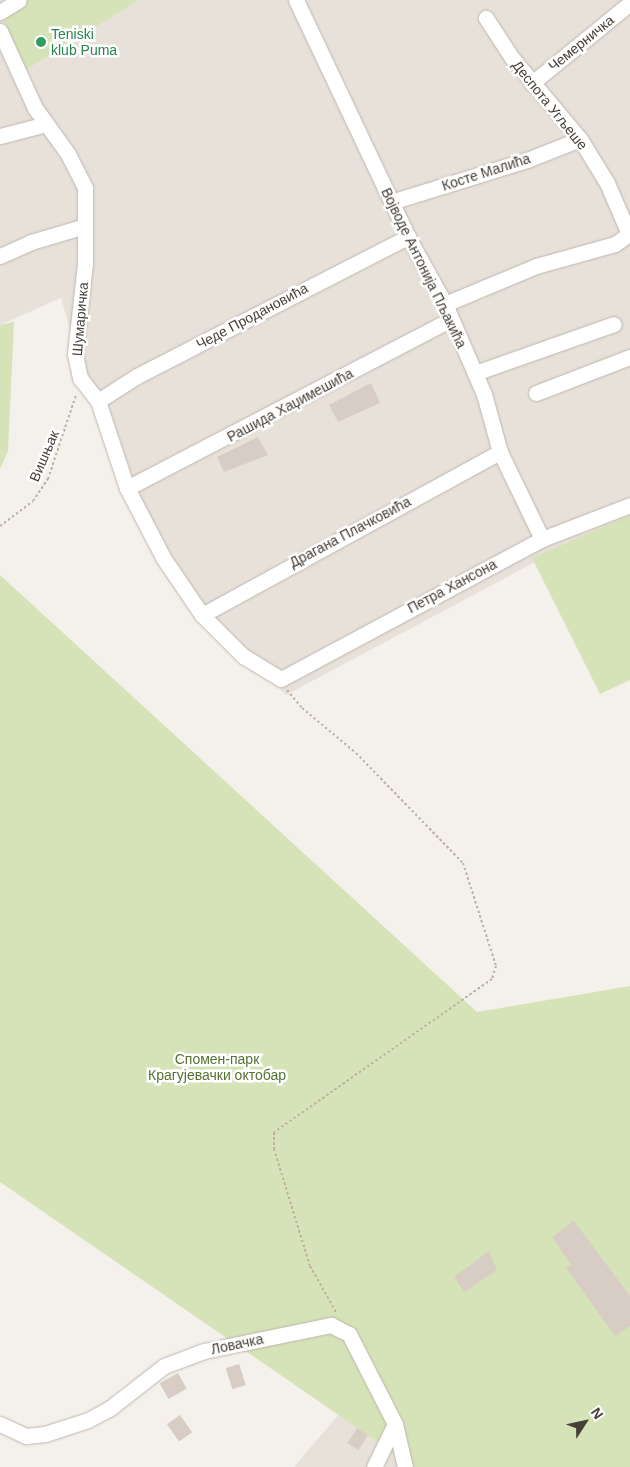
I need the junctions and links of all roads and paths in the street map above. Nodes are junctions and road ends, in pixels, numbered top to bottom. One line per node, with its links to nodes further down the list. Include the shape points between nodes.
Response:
1 (19, 0): 4 (street)
2 (296, 0): 11 (street, Војводе Антонија Пљакића)
3 (630, 3): 7 (street, Чемерничка)
4 (0, 12)
5 (486, 18): 7 (street, Деспота Угљеше)
6 (0, 31): 8 (street, Шумаричка)
7 (532, 83): 10 (street, Деспота Угљеше)
8 (46, 124): 9 (street); 12 (street, Шумаричка, via 85,188)
9 (0, 136)
10 (580, 139): 11 (street, Косте Малића, via 527,160); 15 (street, Деспота Угљеше, via 608,183 629,234 615,244 536,266)
11 (391, 202): 13 (street, Војводе Антонија Пљакића)
12 (85, 226): 14 (street, via 30,242); 20 (street, Шумаричка, via 75,354)
13 (408, 237): 15 (street, Војводе Антонија Пљакића); 22 (street, Чеде Продановића, via 146,372)
14 (0, 256)
15 (444, 304): 16 (street, Војводе Антонија Пљакића)
16 (451, 319): 19 (street, Војводе Антонија Пљакића); 24 (street, Рашида Хаџимешића)
17 (614, 324): 19 (street)
18 (630, 357): 21 (street)
19 (475, 373): 23 (street, Војводе Антонија Пљакића)
20 (80, 378): 22 (street, Шумаричка); 26 (path, Вишњак, via 48,479 33,501)
21 (536, 393)
22 (98, 401): 24 (street, Шумаричка)
23 (500, 452): 27 (street, Војводе Антонија Пљакића); 28 (street, Драгана Плачковића)
24 (127, 488): 28 (street, Шумаричка, via 164,559)
25 (630, 504): 27 (street, Петра Хансона)
26 (0, 526)
27 (542, 539): 29 (street, Петра Хансона)
28 (202, 615): 29 (street, Шумаричка, via 243,656)
29 (280, 679): 30 (path, via 302,708 356,753 463,863 496,966 492,979 274,1132 274,1149 310,1266 340,1318)
30 (341, 1328): 31 (street, Ловачка, via 331,1325 204,1350 164,1366 88,1420 45,1434 26,1436); 32 (street, via 349,1334)
31 (0, 1424)
32 (395, 1424): 33 (street); 34 (street)
33 (374, 1467)
34 (405, 1467)

